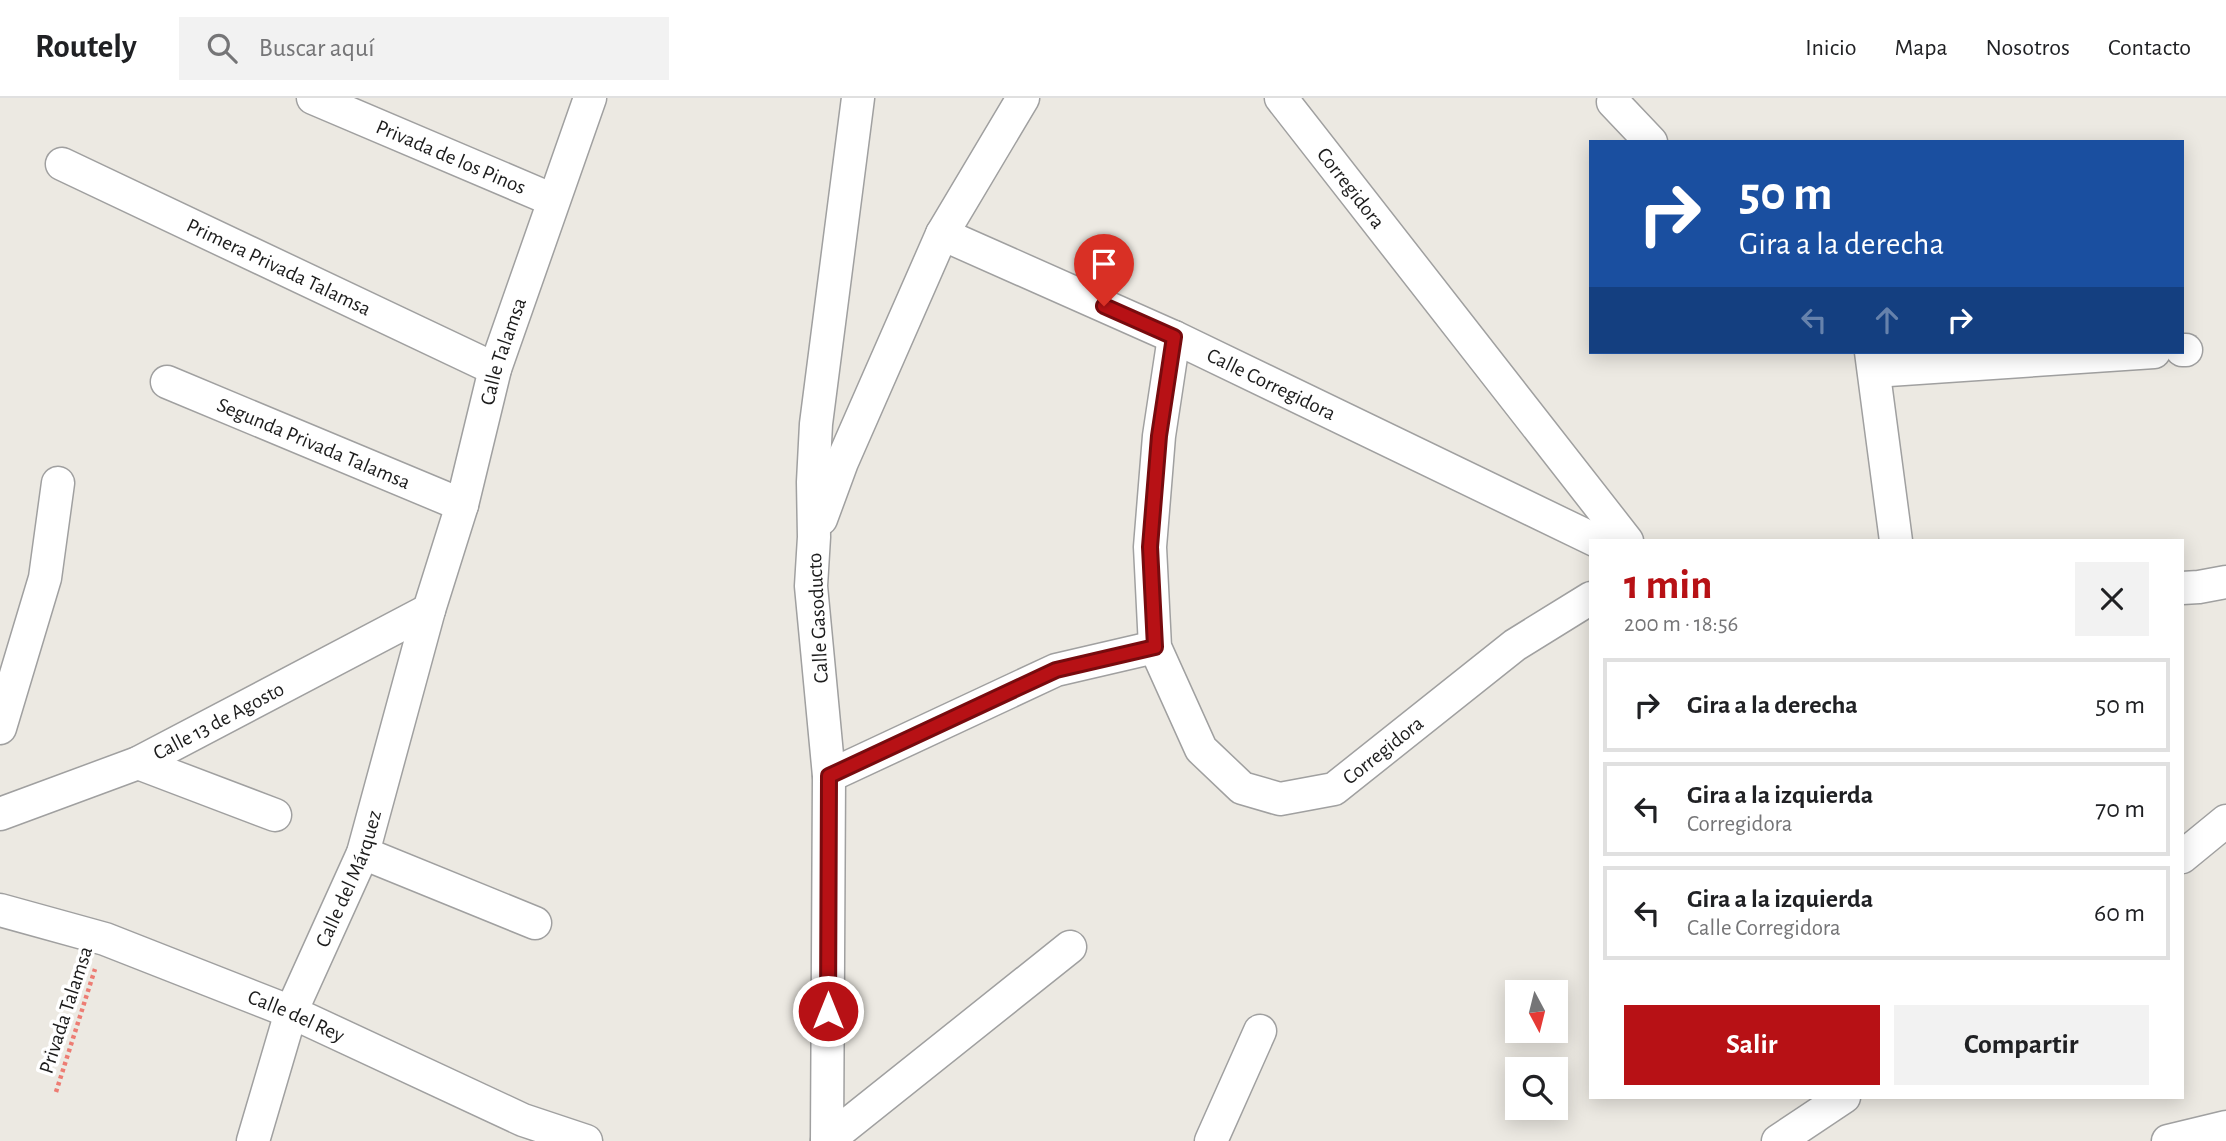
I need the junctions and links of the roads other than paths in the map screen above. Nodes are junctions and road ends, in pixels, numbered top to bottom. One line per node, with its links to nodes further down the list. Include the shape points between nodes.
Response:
1 (313, 98): 9 (street, Privada de los Pinos)
2 (590, 98): 9 (street, Calle Talamsa)
3 (858, 98): 18 (street, Calle Gasoducto, via 816,424)
4 (1023, 98): 10 (street)
5 (1281, 98): 20 (street, Corregidora)
6 (1613, 102): 7 (street)
7 (1649, 140)
8 (62, 164): 14 (street, Primera Privada Talamsa)
9 (553, 200): 14 (street, Calle Talamsa)
10 (942, 234): 11 (street, Calle Corregidora); 18 (street)
11 (1174, 337): 19 (street, Calle Corregidora); 26 (street, Corregidora, via 1159,436 1150,547)
12 (2091, 354): 13 (street)
13 (1872, 361): 21 (street)
14 (495, 369): 17 (street, Calle Talamsa)
15 (167, 382): 17 (street, Segunda Privada Talamsa)
16 (58, 483): 27 (street, via 46,578)
17 (462, 505): 25 (street, Calle Talamsa)
18 (814, 537): 29 (street, Calle Gasoducto, via 811,586)
19 (1593, 539)
20 (1626, 539)
21 (1896, 539)
22 (2226, 582): 23 (street)
23 (2184, 588)
24 (1589, 599): 26 (street, Corregidora, via 1515,645 1334,789 1279,799 1242,788 1201,749)
25 (429, 610): 28 (street, Calle 13 de Agosto); 33 (street, Calle del Márquez)
26 (1155, 647): 29 (street, via 1056,670)
27 (0, 728)
28 (138, 763): 30 (street, Calle 13 de Agosto); 31 (street)
29 (829, 776): 44 (street, Calle Gasoducto)
30 (0, 814)
31 (275, 815)
32 (2226, 821): 34 (street)
33 (363, 853): 36 (street); 38 (street, Calle del Márquez)
34 (2184, 855)
35 (2, 919): 38 (street, Calle del Rey, via 105,939)
36 (535, 923)
37 (1070, 947): 44 (street)
38 (291, 1013): 42 (street, Calle del Márquez); 43 (street, Calle del Rey, via 523,1120)
39 (1259, 1031): 45 (street)
40 (1841, 1099): 46 (street)
41 (2226, 1127): 47 (street)
42 (253, 1141)
43 (586, 1141)
44 (827, 1141)
45 (1211, 1141)
46 (1779, 1141)
47 (2168, 1141)

